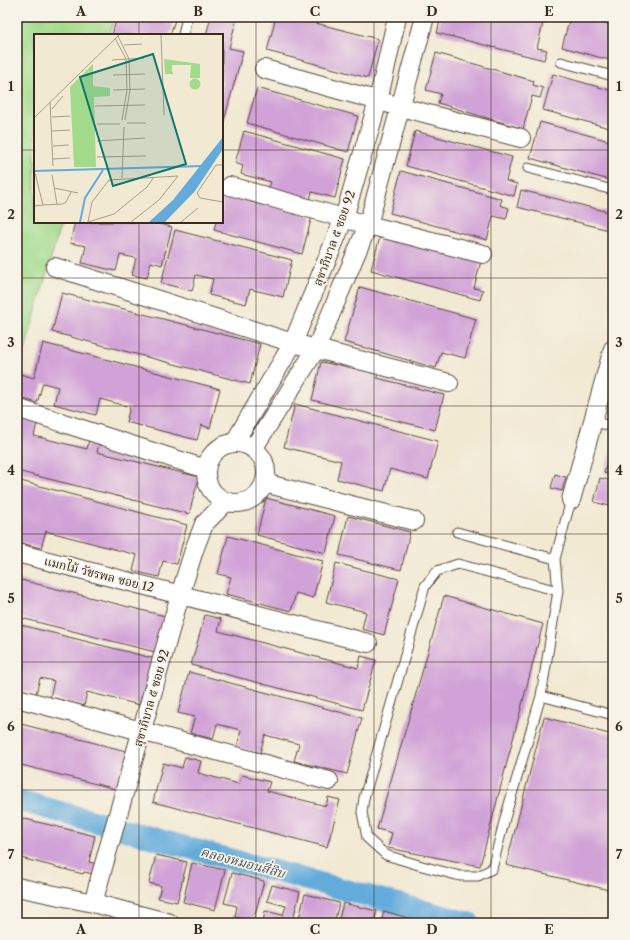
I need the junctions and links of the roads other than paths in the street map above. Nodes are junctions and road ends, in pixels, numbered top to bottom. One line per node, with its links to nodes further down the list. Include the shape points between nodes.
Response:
1 (188, 17): 4 (lane)
2 (397, 17): 8 (street, สุขาภิบาล ๕ ซอย 92)
3 (425, 17): 9 (street)
4 (182, 34)
5 (561, 62): 7 (lane)
6 (264, 69): 8 (street)
7 (613, 76)
8 (378, 101): 9 (street); 14 (street, สุขาภิบาล ๕ ซอย 92)
9 (401, 107): 10 (street); 15 (street)
10 (521, 138)
11 (528, 168): 13 (lane)
12 (230, 186): 14 (street)
13 (613, 190)
14 (344, 218): 15 (street); 18 (street, สุขาภิบาล ๕ ซอย 92)
15 (368, 225): 16 (street); 19 (street)
16 (483, 254)
17 (55, 267): 18 (street)
18 (293, 343): 19 (street); 25 (street, สุขาภิบาล ๕ ซอย 92)
19 (316, 349): 21 (street); 26 (street)
20 (613, 349): 23 (street)
21 (449, 383)
22 (23, 410): 27 (street)
23 (593, 422): 24 (lane); 29 (street)
24 (613, 427)
25 (234, 443): 26 (street, via 244,444); 27 (street, via 220,447 211,456)
26 (253, 449): 28 (street, via 262,458 266,470)
27 (206, 469): 30 (street, via 207,482 214,494)
28 (264, 483): 30 (street, via 258,493 249,500); 31 (street)
29 (570, 500): 34 (lane)
30 (226, 502): 36 (street, สุขาภิบาล ๕ ซอย 92, via 204,524)
31 (414, 521)
32 (457, 532): 34 (lane)
33 (17, 553): 36 (street, แมกไม้ วัชรพล ซอย 12)
34 (555, 559): 35 (lane)
35 (558, 591): 38 (lane); 38 (lane, via 458,564 436,571 425,586 364,798 362,812 367,838 386,855 460,876 478,876 492,869)
36 (180, 595): 37 (street, แมกไม้ วัชรพล ซอย 12); 41 (street, สุขาภิบาล ๕ ซอย 92)
37 (368, 643)
38 (541, 696): 40 (lane)
39 (17, 698): 41 (street)
40 (613, 715)
41 (142, 732): 42 (street); 44 (street, สุขาภิบาล ๕ ซอย 92)
42 (329, 781)
43 (17, 888): 44 (street)
44 (93, 903): 45 (street)
45 (170, 923)

